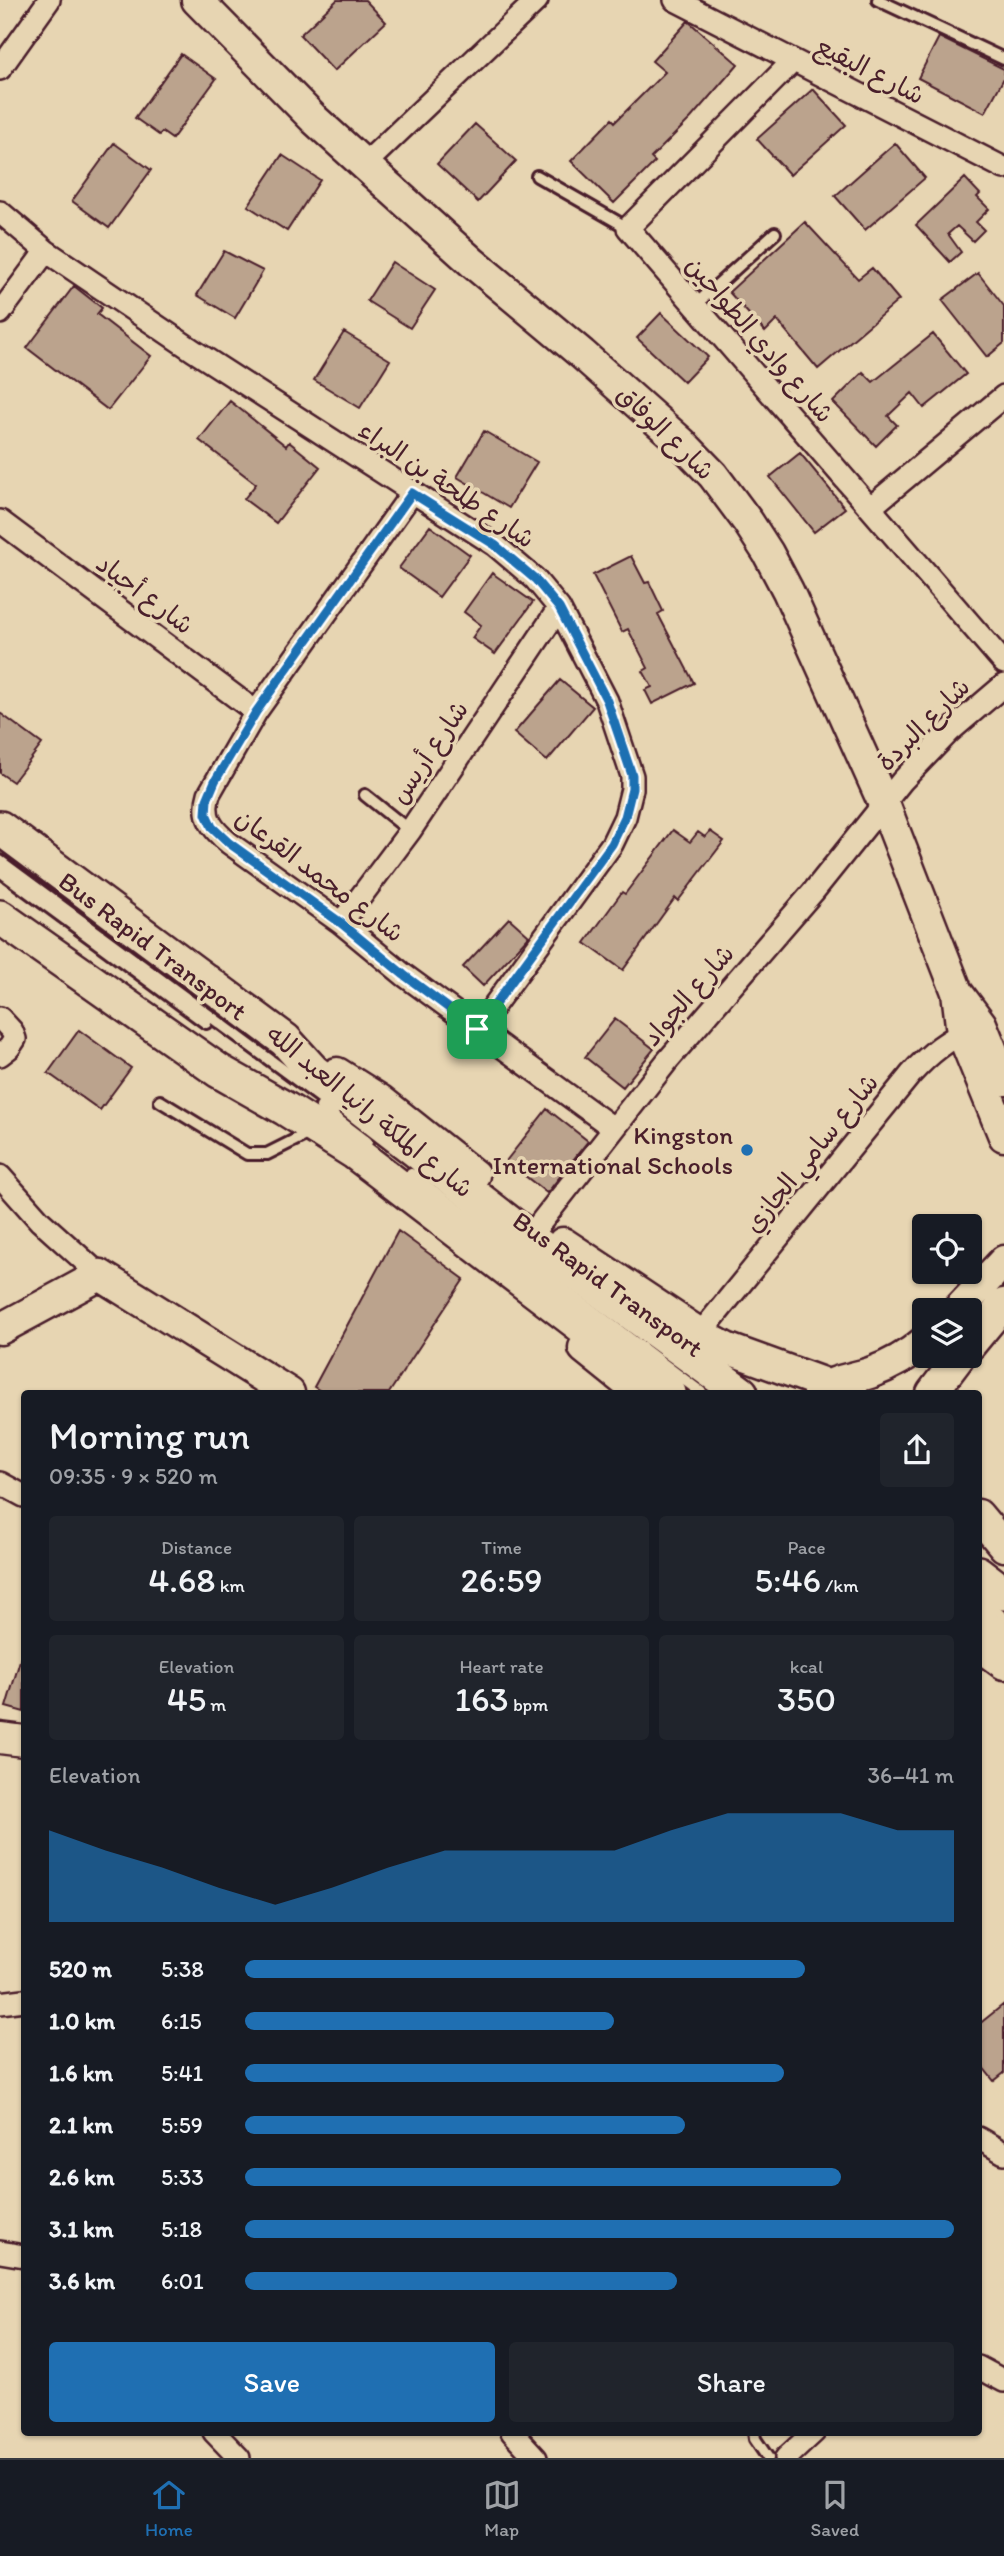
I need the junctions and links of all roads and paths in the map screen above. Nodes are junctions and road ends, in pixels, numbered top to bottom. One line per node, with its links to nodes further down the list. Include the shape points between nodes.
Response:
1 (49, 0): 8 (street)
2 (197, 0): 9 (street, شارع الوفاق)
3 (537, 0): 9 (street)
4 (675, 0): 7 (street, شارع البقيع)
5 (878, 0): 6 (lane)
6 (1004, 59)
7 (792, 62): 10 (street, شارع البقيع); 13 (street)
8 (0, 69)
9 (365, 164): 27 (street, شارع الوفاق, via 713,475 768,553)
10 (1004, 168)
11 (537, 176): 13 (lane)
12 (0, 212): 15 (street, شارع طلحة بن البراء)
13 (628, 228): 16 (street, شارع وادي الطواحين)
14 (775, 233): 16 (lane)
15 (46, 251): 17 (street); 19 (street, شارع طلحة بن البراء)
16 (694, 306): 20 (street, شارع وادي الطواحين)
17 (0, 313)
18 (1004, 396): 20 (street)
19 (412, 493): 22 (street, شارع طلحة بن البراء, via 495,545 535,579); 25 (street, شارع محمد القرعان)
20 (871, 507): 23 (street, شارع وادي الطواحين)
21 (0, 521): 25 (street, شارع أجياد)
22 (559, 608): 29 (street, شارع أريس); 36 (street, شارع طلحة بن البراء, via 607,701 629,759 632,789 612,844)
23 (1004, 663)
24 (1004, 685): 27 (street, شارع البردة, via 933,747)
25 (256, 712): 33 (street, شارع محمد القرعان, via 209,793 208,821 229,843)
26 (365, 795): 29 (lane)
27 (884, 804): 35 (street, شارع الوفاق); 42 (street, شارع الجواد)
28 (0, 828): 37 (main road, شارع الملكة رانيا العبد الله)
29 (410, 831): 33 (street, شارع أريس)
30 (0, 861): 31 (lane, Bus Rapid Transport, via 382,1148)
31 (0, 871)
32 (0, 917): 39 (main road, شارع الملكة رانيا العبد الله)
33 (341, 923): 36 (street, شارع محمد القرعان)
34 (0, 1018): 38 (street, via 15,1039)
35 (972, 1028): 40 (street, شارع الوفاق); 44 (street, شارع الوفاق); 53 (street, شارع سامي الجازي, via 929,1054 912,1073)
36 (477, 1029): 42 (street, شارع محمد القرعان)
37 (285, 1040): 46 (street, via 380,1100); 63 (main road, شارع الملكة رانيا العبد الله, via 313,1070 533,1241)
38 (0, 1055)
39 (219, 1071): 43 (street); 60 (main road, شارع الملكة رانيا العبد الله, via 354,1152)
40 (1004, 1080)
41 (160, 1101): 43 (lane, via 247,1154 267,1154)
42 (613, 1128): 46 (street, شارع الجواد)
43 (305, 1135): 59 (street, via 484,1267)
44 (1004, 1136)
45 (0, 1176): 48 (street, via 40,1221)
46 (538, 1226): 53 (street)
47 (1004, 1261): 49 (street)
48 (100, 1275): 51 (street); 58 (street)
49 (969, 1298)
50 (1004, 1304): 52 (street)
51 (0, 1329)
52 (982, 1333)
53 (700, 1334): 57 (street)
54 (912, 1350): 57 (street, via 872,1372)
55 (953, 1368): 66 (street)
56 (964, 1368): 67 (street)
57 (824, 1386): 64 (street); 65 (street)
58 (284, 1390)
59 (636, 1390)
60 (665, 1390)
61 (698, 1390): 62 (lane, Bus Rapid Transport, via 403,1164)
62 (714, 1390)
63 (737, 1390)
64 (787, 1390)
65 (846, 1390)
66 (935, 1390)
67 (960, 1390)
68 (0, 1483): 69 (street)
69 (21, 1494)
70 (982, 1520): 71 (street)
71 (1004, 1546)
72 (982, 1547): 73 (street)
73 (1004, 1565)
74 (982, 1576): 76 (main road)
75 (982, 1592): 78 (lane)
76 (1004, 1593)
77 (982, 1601): 79 (lane)
78 (1004, 1609)
79 (1004, 1618)
80 (982, 1625): 81 (main road)
81 (1004, 1641)
82 (982, 1648): 83 (street)
83 (1004, 1664)
84 (0, 1738): 85 (street)
85 (21, 1741)
86 (21, 2000): 87 (street)
87 (0, 2003)
88 (982, 2140): 89 (street)
89 (1004, 2153)
90 (0, 2252): 91 (street)
91 (21, 2256)
92 (982, 2369): 93 (street)
93 (1004, 2381)
94 (218, 2436): 98 (street)
95 (516, 2436): 99 (street)
96 (755, 2436): 100 (lane)
97 (810, 2436): 101 (street)
98 (239, 2458)
99 (536, 2458)
100 (768, 2458)
101 (786, 2458)

